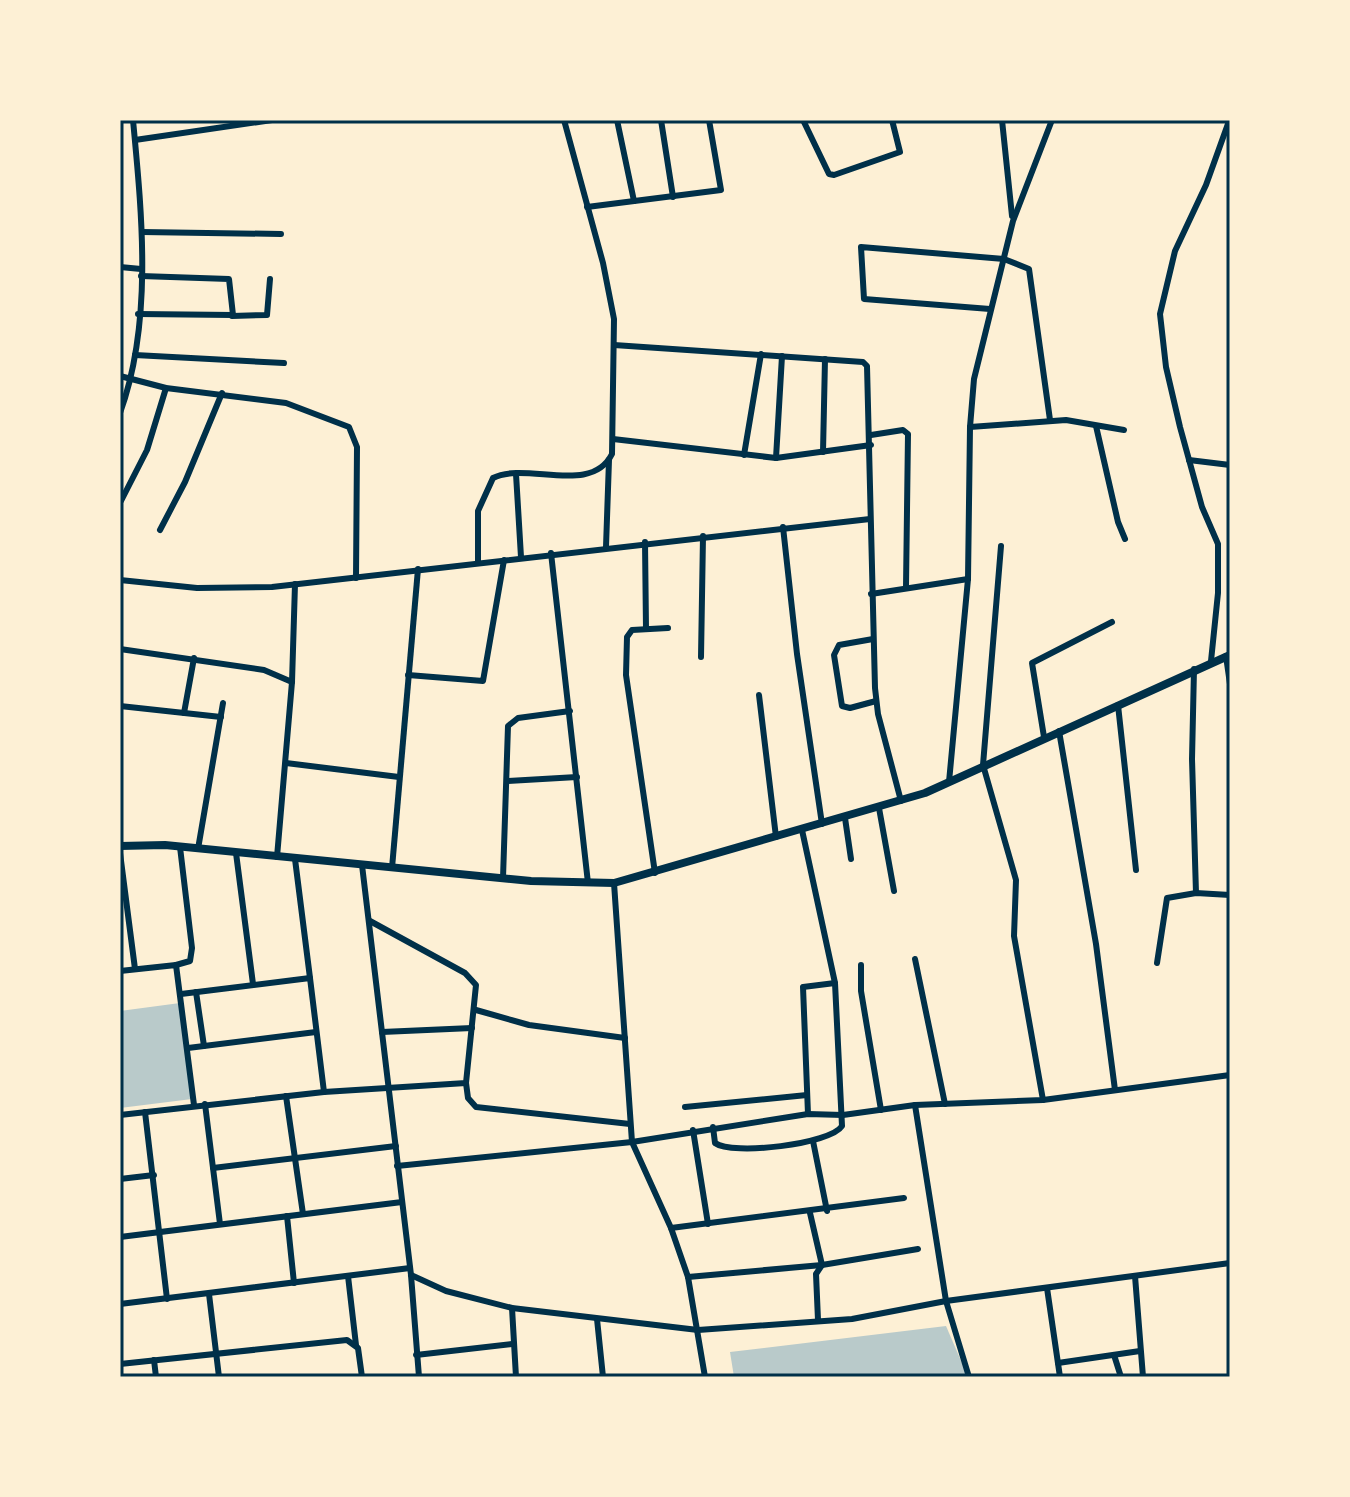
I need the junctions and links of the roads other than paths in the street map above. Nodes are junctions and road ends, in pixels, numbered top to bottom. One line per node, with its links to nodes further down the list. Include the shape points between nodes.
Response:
1 (133, 120): 14 (street)
2 (210, 120): 13 (street)
3 (272, 120): 13 (street)
4 (564, 120): 17 (street)
5 (617, 120): 16 (street)
6 (661, 120): 15 (street)
7 (709, 120): 15 (street, via 721,190)
8 (803, 120): 9 (street, via 834,175 900,152)
9 (892, 120)
10 (1002, 120): 18 (street)
11 (1052, 120): 18 (street)
12 (1229, 121): 50 (street, via 1175,251 1160,314 1166,367)
13 (211, 129): 14 (street)
14 (135, 140): 19 (street)
15 (673, 197): 16 (street)
16 (634, 201): 17 (street)
17 (587, 207): 28 (street, via 609,291)
18 (1013, 221): 21 (street)
19 (142, 232): 20 (street); 23 (street)
20 (281, 234)
21 (1004, 259): 25 (street); 25 (street, via 861,247 864,299); 39 (street, via 1032,273)
22 (120, 267): 23 (street)
23 (141, 272): 26 (street); 27 (street, via 229,279)
24 (270, 279): 27 (street, via 267,315)
25 (990, 309): 41 (street, via 974,379)
26 (138, 314): 27 (street); 30 (street)
27 (232, 316)
28 (614, 345): 29 (street); 44 (street)
29 (761, 354): 31 (street); 47 (street)
30 (135, 355): 33 (street); 35 (street)
31 (782, 356): 32 (street); 48 (street)
32 (825, 359): 43 (street, via 867,366); 46 (street)
33 (284, 363)
34 (120, 376): 35 (street)
35 (131, 382): 36 (street); 38 (street)
36 (166, 388): 37 (street); 53 (street, via 147,450)
37 (222, 393): 56 (street); 67 (street, via 286,403 353,431)
38 (120, 413)
39 (1050, 420): 40 (street); 41 (street)
40 (1096, 426): 42 (street); 58 (street)
41 (970, 427): 68 (street)
42 (1124, 430)
43 (871, 435): 45 (street); 71 (street, via 903,430 908,434)
44 (613, 439): 47 (street); 49 (street)
45 (871, 445): 46 (street); 54 (street)
46 (823, 452): 48 (street)
47 (744, 455): 48 (street)
48 (776, 458)
49 (609, 460): 52 (street, via 579,475); 61 (street)
50 (1189, 460): 51 (street); 81 (street, via 1219,553)
51 (1230, 465)
52 (516, 474): 63 (street); 65 (street, via 493,478 483,496)
53 (121, 501)
54 (870, 519): 55 (street); 72 (street)
55 (783, 527): 57 (street); 105 (street)
56 (160, 530)
57 (703, 536): 59 (street); 79 (street)
58 (1125, 539)
59 (645, 542): 61 (street); 75 (street)
60 (1001, 546): 97 (street)
61 (606, 547): 62 (street)
62 (551, 553): 63 (street); 91 (street)
63 (521, 557): 64 (street)
64 (504, 560): 65 (street); 83 (street, via 483,681)
65 (478, 563): 66 (street)
66 (418, 569): 67 (street); 83 (street)
67 (356, 578): 70 (street)
68 (968, 579): 71 (street); 101 (street)
69 (120, 580): 70 (street, via 225,589)
70 (295, 584): 84 (street)
71 (906, 587): 72 (street)
72 (871, 594): 76 (street)
73 (1112, 622): 95 (street, via 1032,663)
74 (668, 628): 75 (street)
75 (646, 629): 119 (street, via 628,634 626,675)
76 (873, 639): 87 (street); 87 (street, via 839,645 834,655 842,706)
77 (120, 649): 80 (street)
78 (1228, 655): 81 (street); 85 (street)
79 (701, 657)
80 (194, 658): 84 (street, via 264,670); 92 (street)
81 (1211, 661): 82 (street)
82 (1194, 668): 89 (street); 124 (street)
83 (408, 675): 98 (street)
84 (292, 682): 96 (street)
85 (1230, 684)
86 (759, 695): 107 (street)
87 (876, 701): 102 (street)
88 (223, 703): 93 (street)
89 (1118, 705): 94 (street); 118 (street)
90 (120, 706): 92 (street)
91 (570, 711): 99 (street); 100 (street, via 513,721 505,743)
92 (184, 713): 93 (street)
93 (221, 717): 110 (street)
94 (1059, 731): 95 (street); 148 (street)
95 (1044, 737): 97 (street)
96 (286, 763): 98 (street); 113 (street)
97 (983, 765): 101 (street); 152 (street, via 1016,880 1014,936)
98 (399, 777): 117 (street)
99 (577, 777): 100 (street); 122 (street)
100 (507, 781): 120 (street)
101 (949, 782): 102 (street)
102 (901, 801): 103 (street)
103 (879, 808): 104 (street); 123 (street)
104 (845, 818): 105 (street); 115 (street)
105 (822, 824): 106 (street)
106 (802, 830): 107 (street); 134 (street)
107 (776, 837): 119 (street)
108 (120, 846): 109 (street)
109 (180, 847): 110 (street); 129 (street, via 192,948 190,961)
110 (198, 849): 112 (street)
111 (120, 853): 131 (street)
112 (236, 853): 113 (street); 135 (street)
113 (277, 857): 114 (street)
114 (295, 859): 116 (street); 133 (street)
115 (851, 859)
116 (362, 865): 117 (street); 126 (street)
117 (392, 868): 120 (street)
118 (1136, 870)
119 (655, 873): 121 (street)
120 (503, 878): 122 (street)
121 (614, 883): 122 (street); 142 (street)
122 (589, 884)
123 (894, 891)
124 (1196, 893): 125 (street); 128 (street, via 1164,901)
125 (1230, 895)
126 (370, 921): 138 (street, via 472,979 478,991); 141 (street)
127 (915, 959): 154 (street)
128 (1157, 963)
129 (176, 965): 131 (street); 137 (street)
130 (861, 965): 158 (street)
131 (135, 969): 132 (street)
132 (120, 971)
133 (310, 978): 135 (street); 140 (street)
134 (835, 983): 150 (street, via 803,987); 162 (street)
135 (253, 984): 136 (street)
136 (196, 992): 137 (street); 143 (street)
137 (181, 994): 144 (street)
138 (476, 1010): 139 (street); 142 (street, via 529,1025)
139 (472, 1028): 141 (street); 146 (street)
140 (316, 1032): 143 (street); 149 (street)
141 (382, 1032): 147 (street)
142 (625, 1038): 163 (street)
143 (204, 1046): 144 (street)
144 (188, 1048): 155 (street)
145 (1230, 1075): 148 (street)
146 (466, 1083): 147 (street); 163 (street, via 476,1107)
147 (388, 1086): 149 (street); 168 (street)
148 (1115, 1090): 152 (street)
149 (324, 1092): 151 (street)
150 (807, 1095): 157 (street); 160 (street)
151 (286, 1096): 153 (street); 169 (street)
152 (1043, 1100): 154 (street)
153 (205, 1104): 155 (street); 171 (street)
154 (945, 1104): 156 (street)
155 (194, 1105): 159 (street)
156 (915, 1105): 158 (street); 196 (street)
157 (685, 1107)
158 (881, 1110): 162 (street)
159 (145, 1112): 161 (street); 172 (street)
160 (808, 1114): 162 (street); 164 (street)
161 (120, 1115)
162 (843, 1115): 166 (street, via 835,1135)
163 (630, 1124): 167 (street)
164 (713, 1127): 165 (street); 166 (street, via 715,1143 726,1149)
165 (693, 1130): 167 (street); 181 (street)
166 (813, 1141): 176 (street)
167 (632, 1142): 170 (street); 182 (street)
168 (396, 1146): 169 (street); 170 (street)
169 (294, 1157): 171 (street); 178 (street)
170 (397, 1166): 175 (street)
171 (213, 1168): 180 (street)
172 (154, 1175): 173 (street); 183 (street)
173 (120, 1179)
174 (904, 1198): 176 (street)
175 (402, 1202): 178 (street); 188 (street)
176 (827, 1211): 177 (street)
177 (810, 1213): 181 (street); 187 (street)
178 (303, 1214): 179 (street)
179 (287, 1216): 180 (street); 192 (street)
180 (220, 1224): 183 (street)
181 (708, 1224): 182 (street)
182 (671, 1228): 191 (street)
183 (161, 1231): 184 (street); 195 (street)
184 (120, 1237)
185 (918, 1249): 187 (street)
186 (1230, 1263): 190 (street)
187 (822, 1265): 191 (street); 200 (street, via 816,1274)
188 (411, 1272): 189 (street); 198 (street, via 446,1291); 206 (street)
189 (348, 1276): 192 (street); 203 (street)
190 (1135, 1276): 193 (street); 204 (street)
191 (688, 1277): 201 (street)
192 (294, 1283): 194 (street)
193 (1047, 1288): 196 (street); 209 (street)
194 (209, 1294): 195 (street); 205 (street)
195 (167, 1299): 197 (street)
196 (946, 1301): 200 (street, via 852,1319); 218 (street)
197 (120, 1304)
198 (512, 1308): 199 (street); 202 (street)
199 (597, 1319): 201 (street); 216 (street)
200 (818, 1320): 201 (street)
201 (698, 1330): 217 (street)
202 (512, 1344): 206 (street); 215 (street)
203 (356, 1345): 205 (street, via 343,1340); 213 (street)
204 (1140, 1351): 207 (street); 221 (street)
205 (216, 1353): 208 (street); 212 (street)
206 (416, 1355): 214 (street)
207 (1114, 1355): 209 (street); 220 (street)
208 (154, 1360): 210 (street); 211 (street)
209 (1058, 1363): 219 (street)
210 (120, 1364)
211 (156, 1377)
212 (219, 1377)
213 (362, 1377)
214 (419, 1377)
215 (516, 1377)
216 (603, 1377)
217 (705, 1377)
218 (969, 1377)
219 (1060, 1377)
220 (1121, 1377)
221 (1143, 1377)

